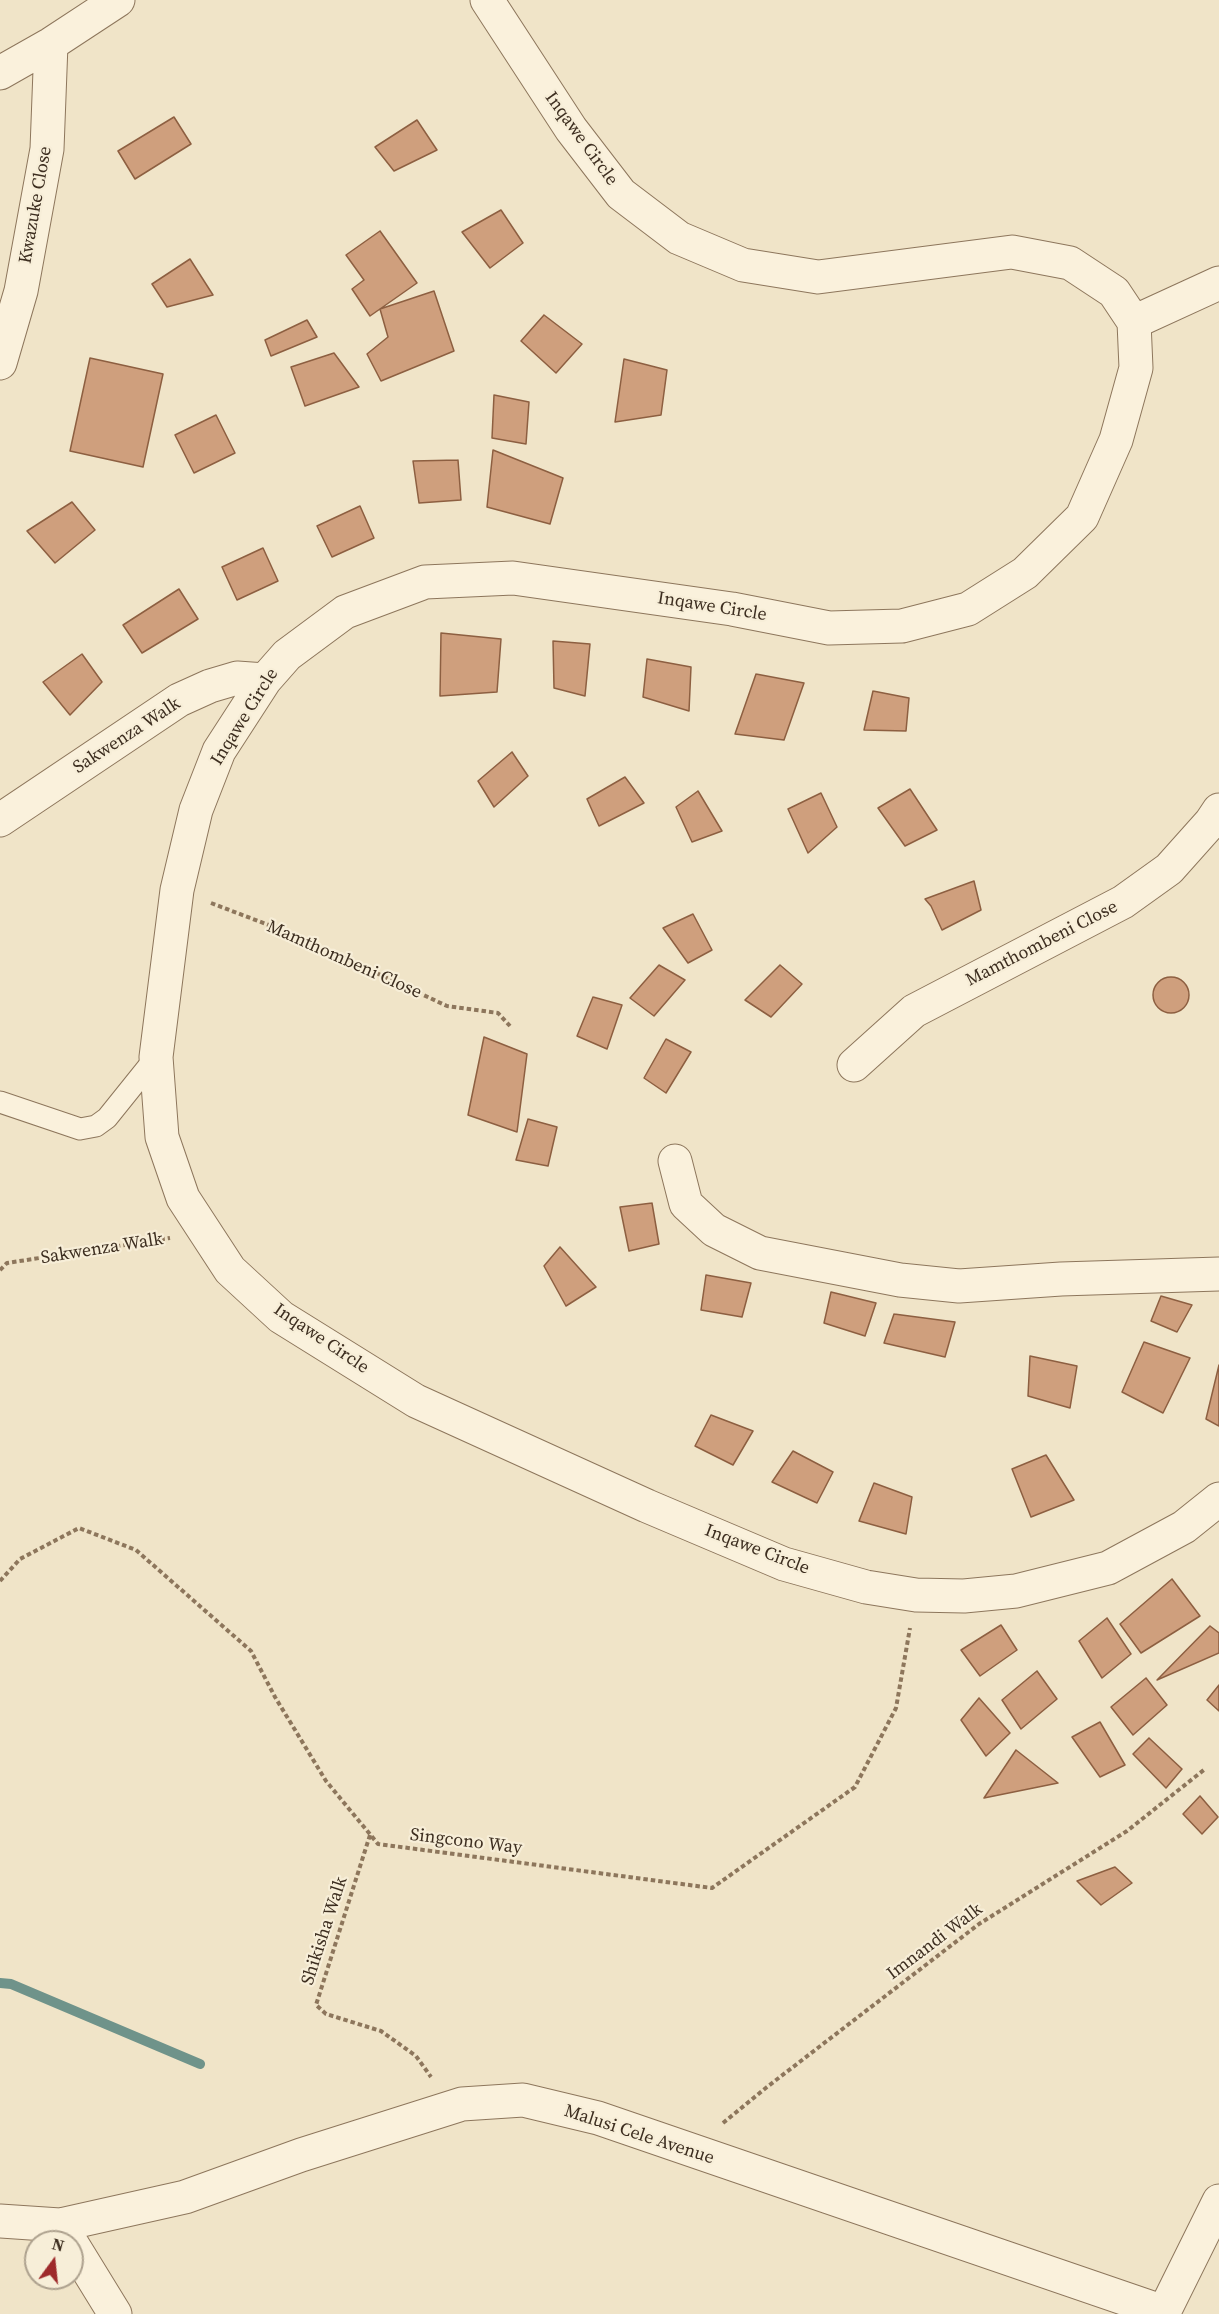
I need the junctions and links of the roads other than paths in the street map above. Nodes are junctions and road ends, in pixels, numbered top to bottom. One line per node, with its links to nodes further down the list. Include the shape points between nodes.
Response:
1 (118, 0): 3 (street)
2 (487, 0): 6 (street, Inqawe Circle, via 571,129 621,194 679,238 742,265 818,277 1012,252 1071,262 1114,292)
3 (51, 44): 4 (street); 7 (street, Kwazuke Close, via 47,149 21,291)
4 (0, 73)
5 (1219, 283): 6 (street)
6 (1134, 322): 8 (street, Inqawe Circle, via 1136,368 1116,440 1082,517 1025,573 968,609 902,627 829,628 732,609 513,578 425,582 345,612 287,655)
7 (0, 363)
8 (265, 680): 10 (street, Sakwenza Walk, via 237,678 179,700); 11 (street, Inqawe Circle, via 219,751 196,810 177,890)
9 (1219, 810): 12 (street, Mamthombeni Close, via 1169,869 1123,902 914,1011)
10 (0, 820)
11 (156, 1057): 13 (lane, via 107,1118 96,1126 80,1129); 16 (street, Inqawe Circle, via 162,1137 183,1198 230,1270 281,1317 416,1401 784,1564 866,1587 916,1595 1016,1591 1108,1568 1184,1527)
12 (854, 1065)
13 (0, 1102)
14 (675, 1161): 15 (street, via 686,1204 714,1230 760,1253 900,1280 959,1286)
15 (1219, 1274)
16 (1219, 1499)
17 (1219, 2201): 22 (street)
18 (0, 2221): 19 (street, Malusi Cele Avenue)
19 (38, 2230)
20 (84, 2232): 22 (street, Malusi Cele Avenue, via 301,2155 462,2104 523,2100 598,2118)
21 (84, 2263): 23 (street)
22 (1163, 2313)
23 (115, 2314)

